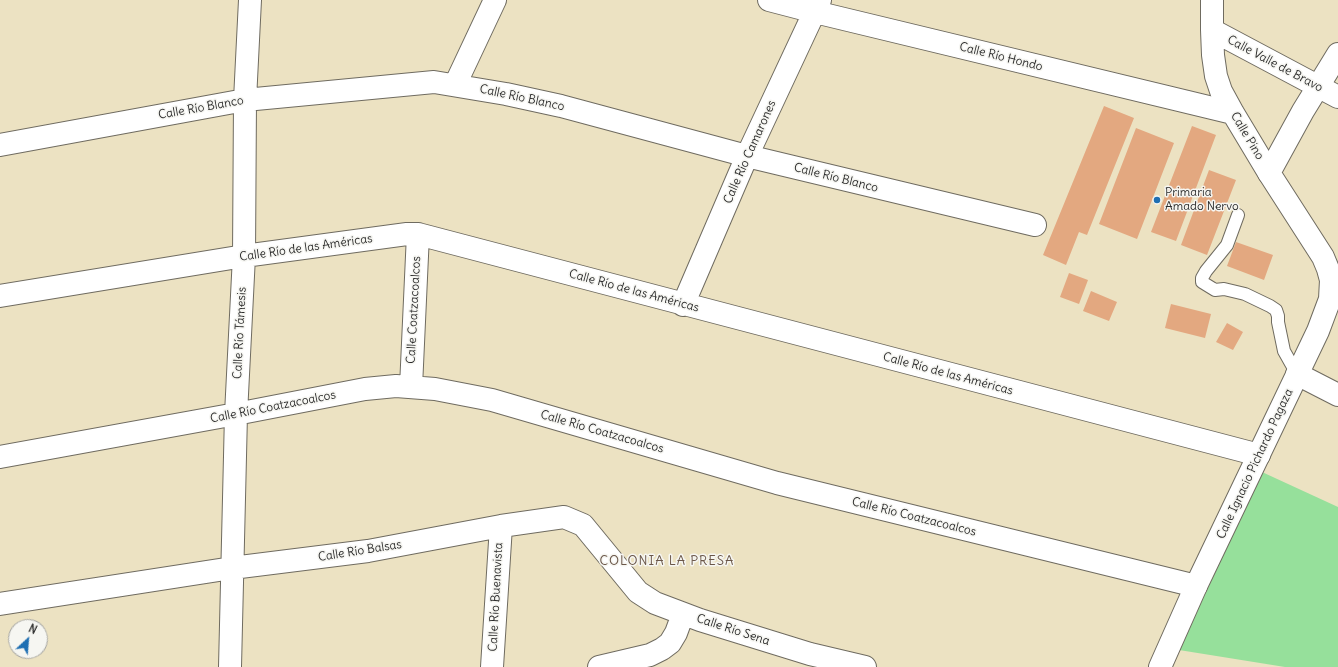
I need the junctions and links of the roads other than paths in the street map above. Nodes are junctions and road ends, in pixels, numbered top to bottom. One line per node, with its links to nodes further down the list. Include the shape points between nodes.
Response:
1 (250, 0): 11 (street, Calle Río Támesis)
2 (495, 0): 8 (street)
3 (769, 0): 5 (street, Calle Río Hondo)
4 (1212, 0): 6 (street, Calle Pino)
5 (818, 6): 12 (street, Calle Río Hondo); 14 (street, Calle Río Camarones)
6 (1212, 30): 9 (street, Calle Valle de Bravo); 12 (street, Calle Pino, via 1216,76)
7 (1338, 54): 9 (street)
8 (455, 85): 11 (street, Calle Río Blanco, via 415,83); 14 (street, Calle Río Blanco, via 561,106)
9 (1317, 87): 10 (street, Calle Valle de Bravo); 15 (street)
10 (1338, 97)
11 (245, 100): 13 (street, Calle Río Blanco); 19 (street, Calle Río Támesis)
12 (1233, 113): 15 (street, Calle Pino)
13 (0, 144)
14 (747, 156): 17 (street, Calle Río Blanco); 23 (street, Calle Río Camarones)
15 (1269, 173): 20 (street, Calle Pino)
16 (1238, 215): 24 (lane, via 1226,245 1206,271 1202,282 1215,290 1224,289 1245,294 1276,310 1284,351)
17 (1035, 225)
18 (418, 234): 19 (street, Calle Río de las Américas); 23 (street, Calle Río de las Américas); 25 (street, Calle Coatzacoalcos)
19 (244, 256): 22 (street, Calle Río de las Américas); 27 (street, Calle Río Támesis)
20 (1323, 258): 21 (street, Calle Ignacio Pichardo Pagaza)
21 (1334, 282): 24 (street, Calle Ignacio Pichardo Pagaza, via 1324,317)
22 (0, 296)
23 (683, 305): 28 (street, Calle Río de las Américas)
24 (1297, 374): 26 (street); 28 (street, Calle Ignacio Pichardo Pagaza)
25 (411, 387): 27 (street, Calle Río Coatzacoalcos, via 365,389); 32 (street, Calle Río Coatzacoalcos, via 492,400 777,483)
26 (1338, 395)
27 (236, 414): 29 (street, Calle Río Coatzacoalcos); 31 (street, Calle Río Támesis)
28 (1259, 455): 32 (street, Calle Ignacio Pichardo Pagaza)
29 (0, 457)
30 (501, 526): 31 (street, Calle Río Balsas, via 368,551); 34 (street, Calle Río Balsas, via 564,517 573,520 592,534 638,592 655,603); 36 (street, Calle Río Buenavista)
31 (232, 568): 33 (street, Calle Río Balsas); 35 (street, Calle Río Támesis)
32 (1196, 586): 39 (street, Calle Ignacio Pichardo Pagaza)
33 (0, 604)
34 (683, 614): 37 (street, Calle Río Sena, via 676,633 670,643 662,649 650,655); 38 (street, Calle Río Sena, via 810,654)
35 (230, 667)
36 (492, 667)
37 (599, 667)
38 (865, 667)
39 (1160, 667)

